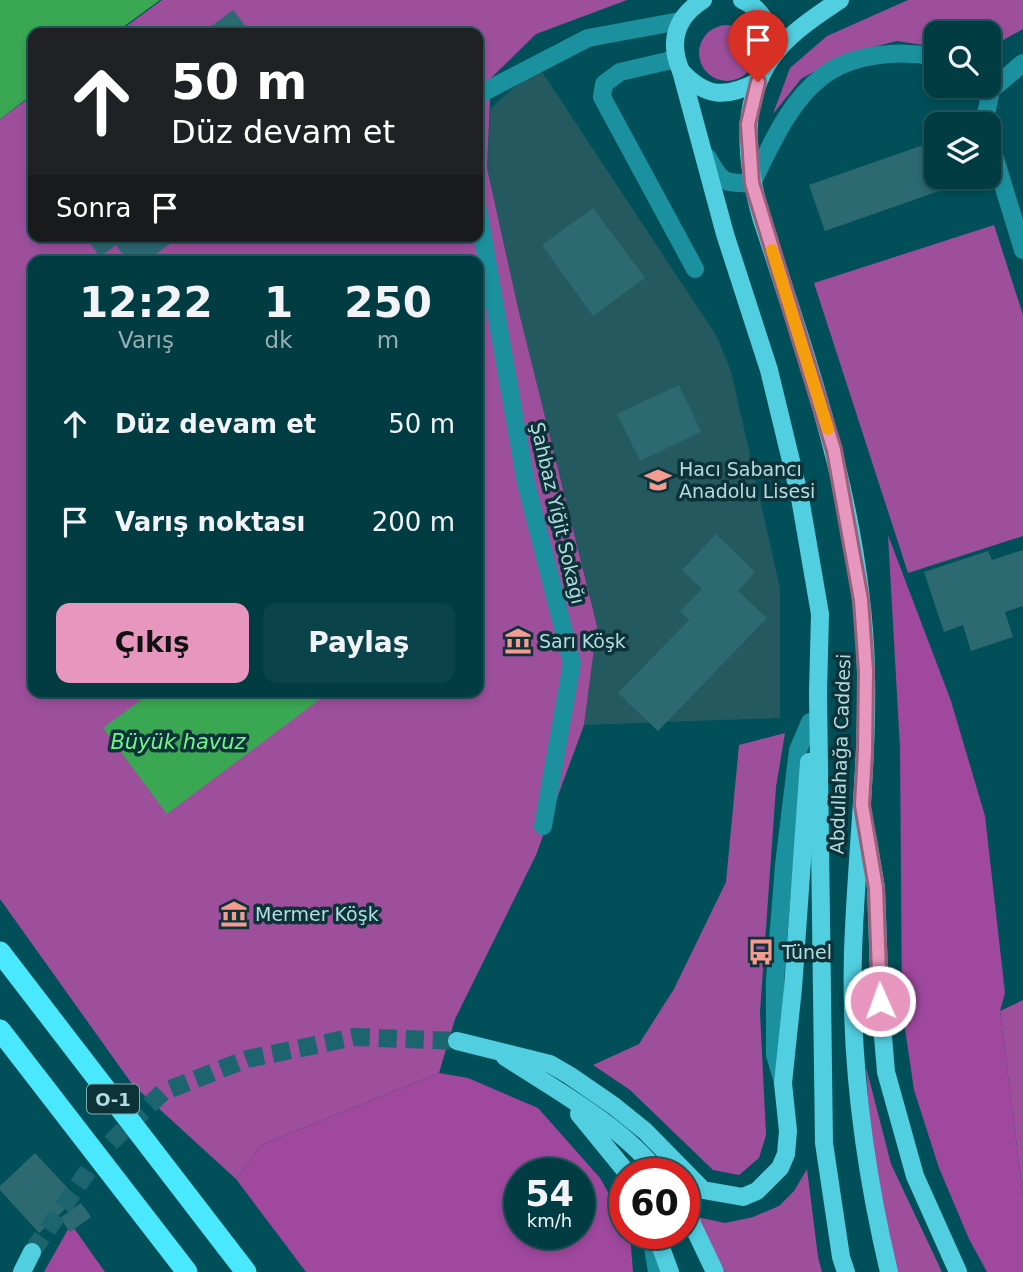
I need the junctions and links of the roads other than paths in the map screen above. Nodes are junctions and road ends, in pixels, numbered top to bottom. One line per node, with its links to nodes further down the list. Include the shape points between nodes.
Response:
1 (703, 0): 4 (main road)
2 (742, 0): 6 (main road, via 760,13 768,26)
3 (840, 0): 6 (main road, Abdullahağa Caddesi)
4 (680, 21): 8 (main road, via 674,46); 11 (street, via 589,38)
5 (924, 55): 14 (street, via 866,58 823,76 803,96 775,138)
6 (772, 56): 10 (main road, Abdullahağa Caddesi)
7 (1023, 64): 9 (street)
8 (681, 71): 10 (main road, via 707,91 740,91); 12 (main road, Abdullahağa Caddesi); 17 (street, via 620,72 604,84 602,97)
9 (1001, 76)
10 (758, 82): 14 (main road, Abdullahağa Caddesi, via 748,124)
11 (483, 92)
12 (702, 147): 14 (street, via 719,177 732,184); 18 (main road, Abdullahağa Caddesi, via 769,370 800,498 820,614)
13 (1001, 178): 16 (street)
14 (752, 183): 19 (main road, Abdullahağa Caddesi, via 834,450 849,526 866,671)
15 (483, 238): 20 (street, Şahbaz Yiğit Sokağı, via 526,483 572,663)
16 (1023, 250)
17 (695, 270)
18 (814, 722): 24 (main road, via 783,1083 788,1131 780,1168 744,1197 703,1190 645,1131 569,1075 550,1064); 38 (main road, Abdullahağa Caddesi, via 824,1143)
19 (862, 805): 39 (main road, Abdullahağa Caddesi, via 853,954 854,1048 866,1162); 40 (main road, via 876,888 886,1072 915,1176)
20 (543, 826)
21 (0, 952): 34 (highway, O-1, bridge)
22 (0, 1030): 33 (highway, O-1, bridge)
23 (457, 1041): 24 (main road)
24 (490, 1048): 25 (main road)
25 (564, 1096): 26 (main road); 27 (main road, via 613,1129)
26 (615, 1158)
27 (645, 1158)
28 (700, 1241): 37 (main road)
29 (653, 1249): 35 (street)
30 (662, 1249): 36 (main road)
31 (32, 1252): 32 (main road)
32 (22, 1272)
33 (187, 1272)
34 (246, 1272)
35 (657, 1272)
36 (670, 1272)
37 (715, 1272)
38 (846, 1272)
39 (888, 1272)
40 (958, 1272)

